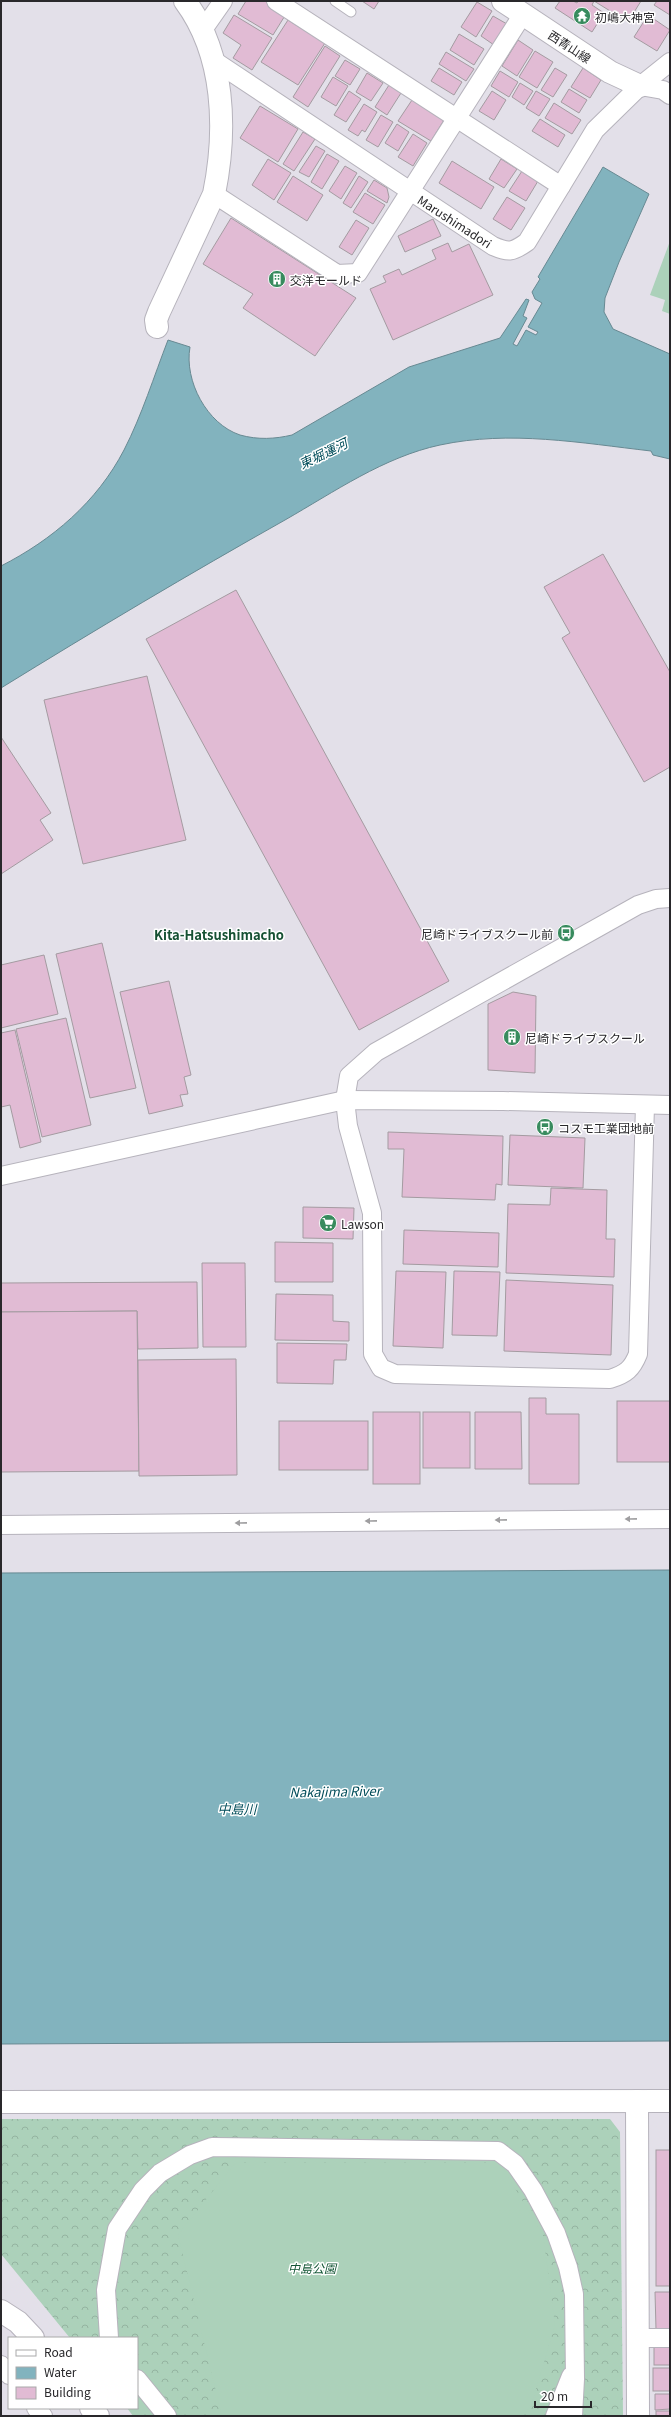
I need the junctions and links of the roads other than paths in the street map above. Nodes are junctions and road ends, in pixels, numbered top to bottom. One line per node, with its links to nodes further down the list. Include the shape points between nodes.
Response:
1 (185, 1): 8 (street, via 195,15)
2 (223, 1): 8 (street)
3 (276, 1): 13 (street)
4 (335, 1): 6 (lane)
5 (503, 1): 7 (street, 西青山線)
6 (351, 12)
7 (523, 14): 11 (street, 西青山線, via 610,72); 13 (street)
8 (202, 32): 9 (street)
9 (213, 60): 15 (street, Marushimadori); 16 (street, via 220,89 221,133)
10 (670, 62): 11 (street, Marushimadori)
11 (640, 86): 12 (street, via 663,90); 14 (street, Marushimadori, via 595,130)
12 (670, 94)
13 (458, 119): 14 (street); 15 (street)
14 (561, 186): 15 (street, Marushimadori, via 527,242 506,252)
15 (411, 192): 16 (street, via 358,273 337,274)
16 (214, 194): 17 (street, via 159,312 156,320)
17 (158, 327)
18 (670, 898): 19 (street, via 656,899 638,905 376,1052 349,1076)
19 (345, 1100): 20 (street); 20 (street, via 348,1126 372,1213 373,1354 381,1368 395,1374 602,1378 624,1375 634,1366 638,1354); 22 (street)
20 (645, 1105): 21 (street)
21 (670, 1105)
22 (1, 1176)
23 (670, 1519): 24 (street, one-way to 24)
24 (1, 1525)
25 (1, 2102): 26 (street)
26 (637, 2102): 27 (street); 31 (street)
27 (670, 2102)
28 (1, 2311): 29 (street, via 18,2322)
29 (32, 2337)
30 (109, 2337): 34 (street, via 106,2290 117,2229 147,2186 160,2173 190,2155 212,2147 498,2151 515,2164 533,2190 556,2233 574,2294)
31 (638, 2338): 32 (street); 40 (street)
32 (670, 2338)
33 (1, 2365): 35 (street)
34 (575, 2368): 38 (street); 39 (street)
35 (8, 2373)
36 (138, 2380): 37 (street)
37 (167, 2416)
38 (555, 2416)
39 (573, 2416)
40 (638, 2416)

